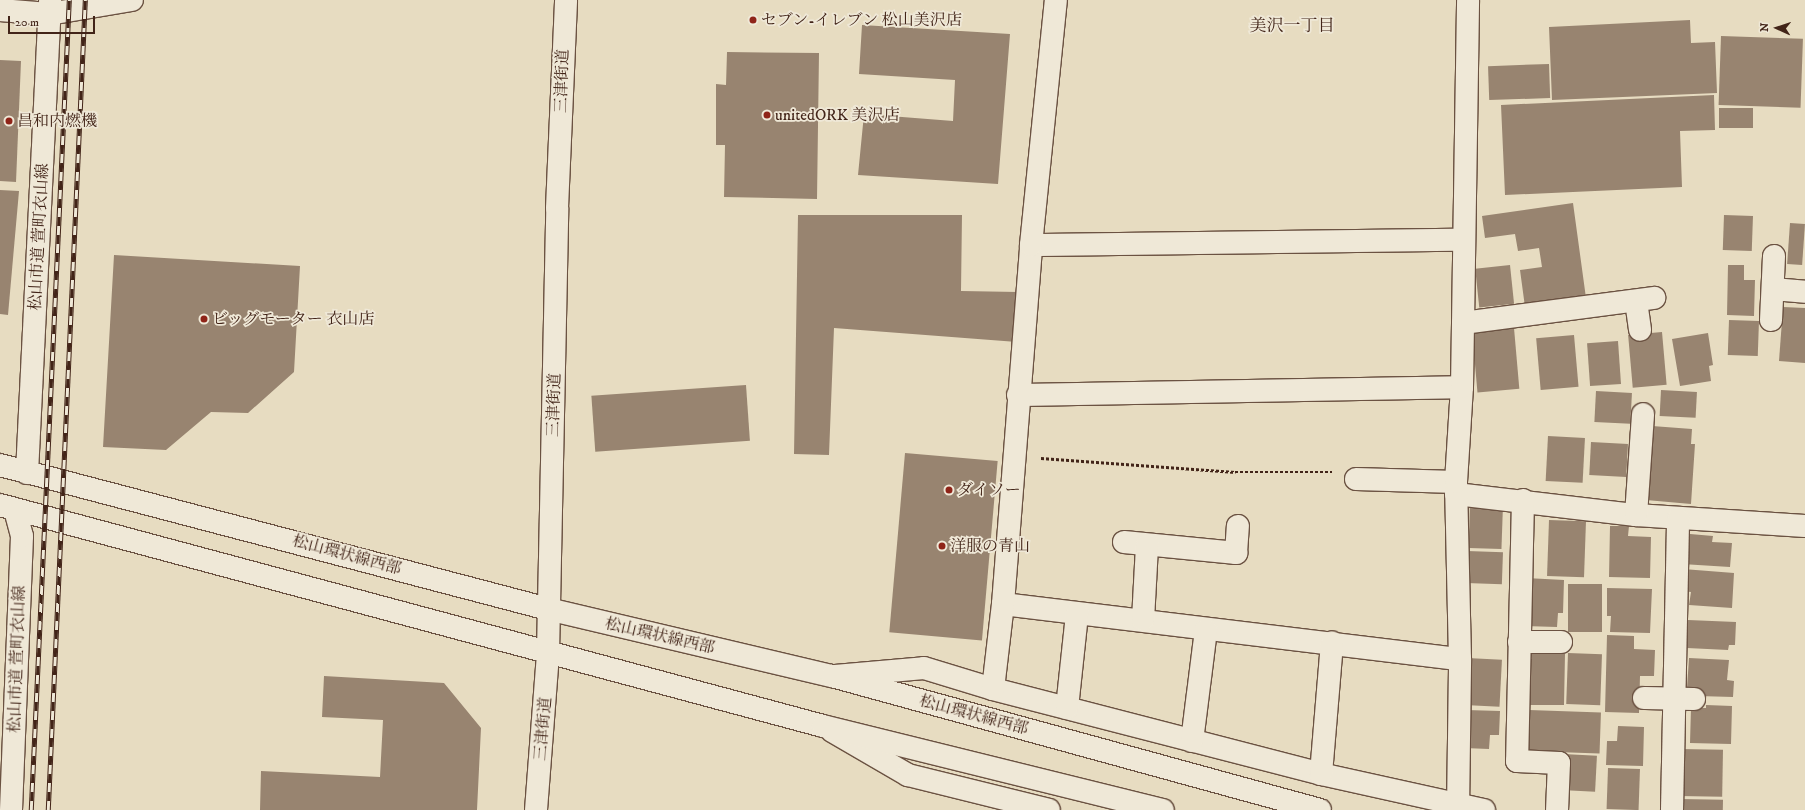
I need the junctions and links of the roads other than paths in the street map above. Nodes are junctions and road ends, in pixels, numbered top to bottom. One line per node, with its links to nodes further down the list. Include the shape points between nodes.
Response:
1 (132, 0): 5 (street)
2 (566, 0): 31 (street, 三津街道, via 557,208)
3 (1056, 0): 8 (street)
4 (1468, 0): 7 (street)
5 (50, 7): 6 (street); 19 (street, 松山市道 萱町衣山線)
6 (0, 10)
7 (1464, 240): 8 (street); 13 (street)
8 (1031, 245): 16 (street)
9 (1774, 256): 10 (street)
10 (1773, 289): 11 (street); 12 (street)
11 (1805, 292)
12 (1771, 320)
13 (1463, 323): 14 (street, via 1645,299); 15 (street)
14 (1640, 330)
15 (1462, 388): 16 (street); 21 (street)
16 (1018, 395): 30 (street)
17 (1643, 414): 24 (street)
18 (0, 465): 19 (street, 松山環状線西部)
19 (27, 473): 31 (street, 松山環状線西部, via 275,535)
20 (1356, 479): 21 (street)
21 (1456, 488): 22 (street); 39 (street)
22 (1523, 500): 24 (street); 36 (street)
23 (7, 507): 38 (street); 49 (street, 松山市道 萱町衣山線, via 22,536)
24 (1636, 515): 25 (street)
25 (1678, 518): 27 (street); 43 (street)
26 (1238, 526): 29 (street, via 1236,553)
27 (1805, 526)
28 (1124, 542): 29 (street)
29 (1147, 545): 33 (street)
30 (1003, 604): 32 (street); 41 (street)
31 (548, 609): 38 (street, 三津街道); 40 (street, 松山環状線西部)
32 (1077, 614): 33 (street); 44 (street)
33 (1144, 620): 34 (street)
34 (1206, 630): 35 (street); 46 (street)
35 (1332, 642): 39 (street); 47 (street)
36 (1519, 642): 37 (street); 55 (street, via 1518,761 1559,763)
37 (1561, 642)
38 (548, 653): 45 (street); 50 (street, 三津街道)
39 (1460, 659): 48 (street)
40 (832, 676): 41 (street, via 924,668); 53 (street, 松山環状線西部)
41 (993, 689): 44 (street)
42 (1644, 698): 43 (street)
43 (1684, 699): 56 (street)
44 (1067, 708): 46 (street)
45 (823, 726): 51 (street, via 908,775); 52 (street)
46 (1192, 741): 47 (street)
47 (1321, 774): 48 (street)
48 (1458, 807): 54 (street)
49 (10, 810)
50 (536, 810)
51 (1049, 810)
52 (1163, 810)
53 (1320, 810)
54 (1484, 810)
55 (1557, 810)
56 (1672, 810)

